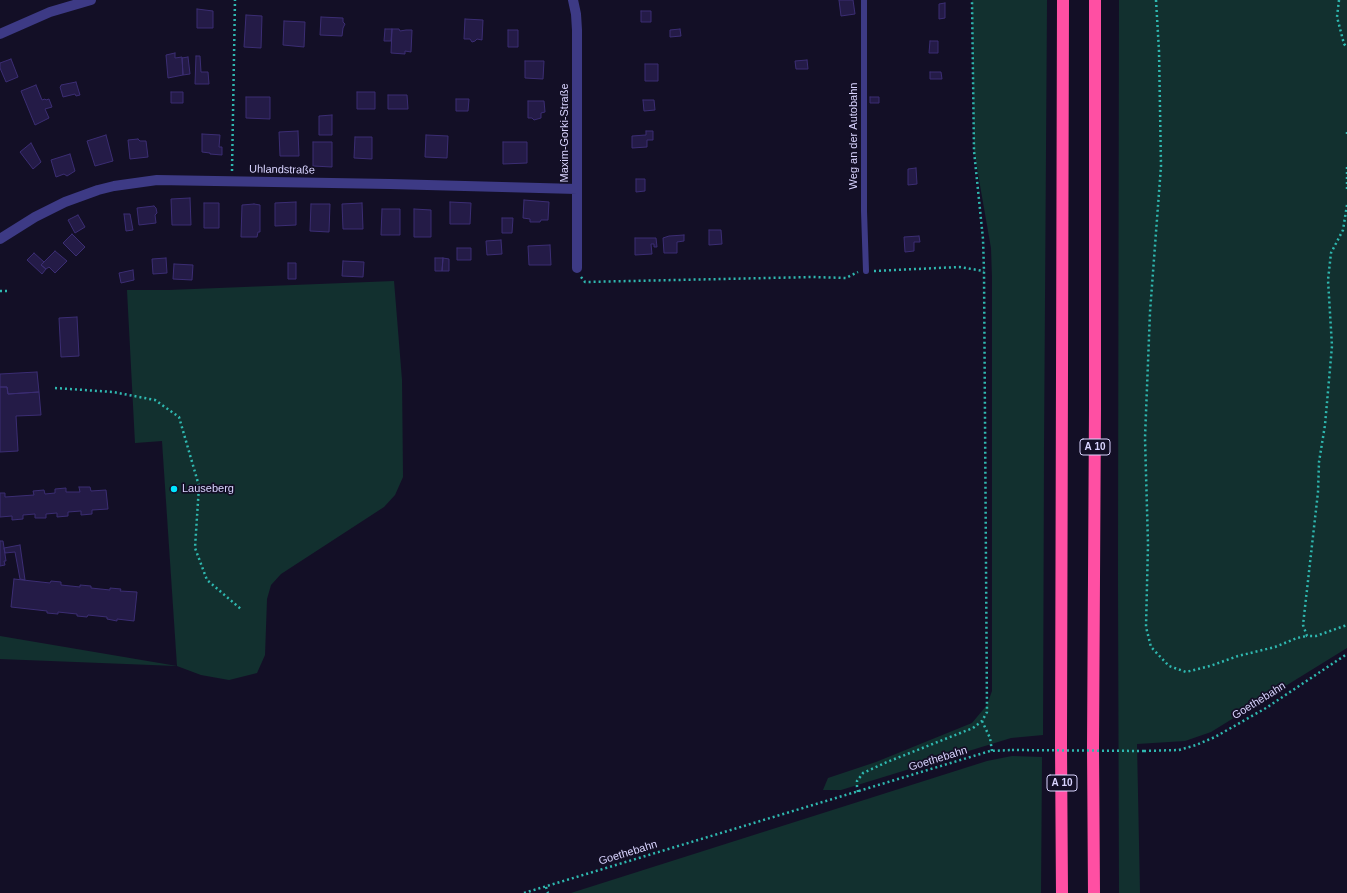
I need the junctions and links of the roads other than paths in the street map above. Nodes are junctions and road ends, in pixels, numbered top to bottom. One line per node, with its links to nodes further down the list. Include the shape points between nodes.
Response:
1 (91, 0): 6 (street, via 50,12)
2 (573, 0): 7 (street, Maxim-Gorki-Straße, via 577,30)
3 (864, 0): 10 (lane, Weg an der Autobahn)
4 (1064, 0): 11 (highway, A 10)
5 (1095, 0): 12 (highway, A 10)
6 (0, 34)
7 (577, 189): 8 (street, Uhlandstraße, via 157,180 101,189 62,203); 9 (street, Maxim-Gorki-Straße)
8 (0, 239)
9 (577, 268)
10 (866, 271)
11 (1062, 893)
12 (1094, 893)

